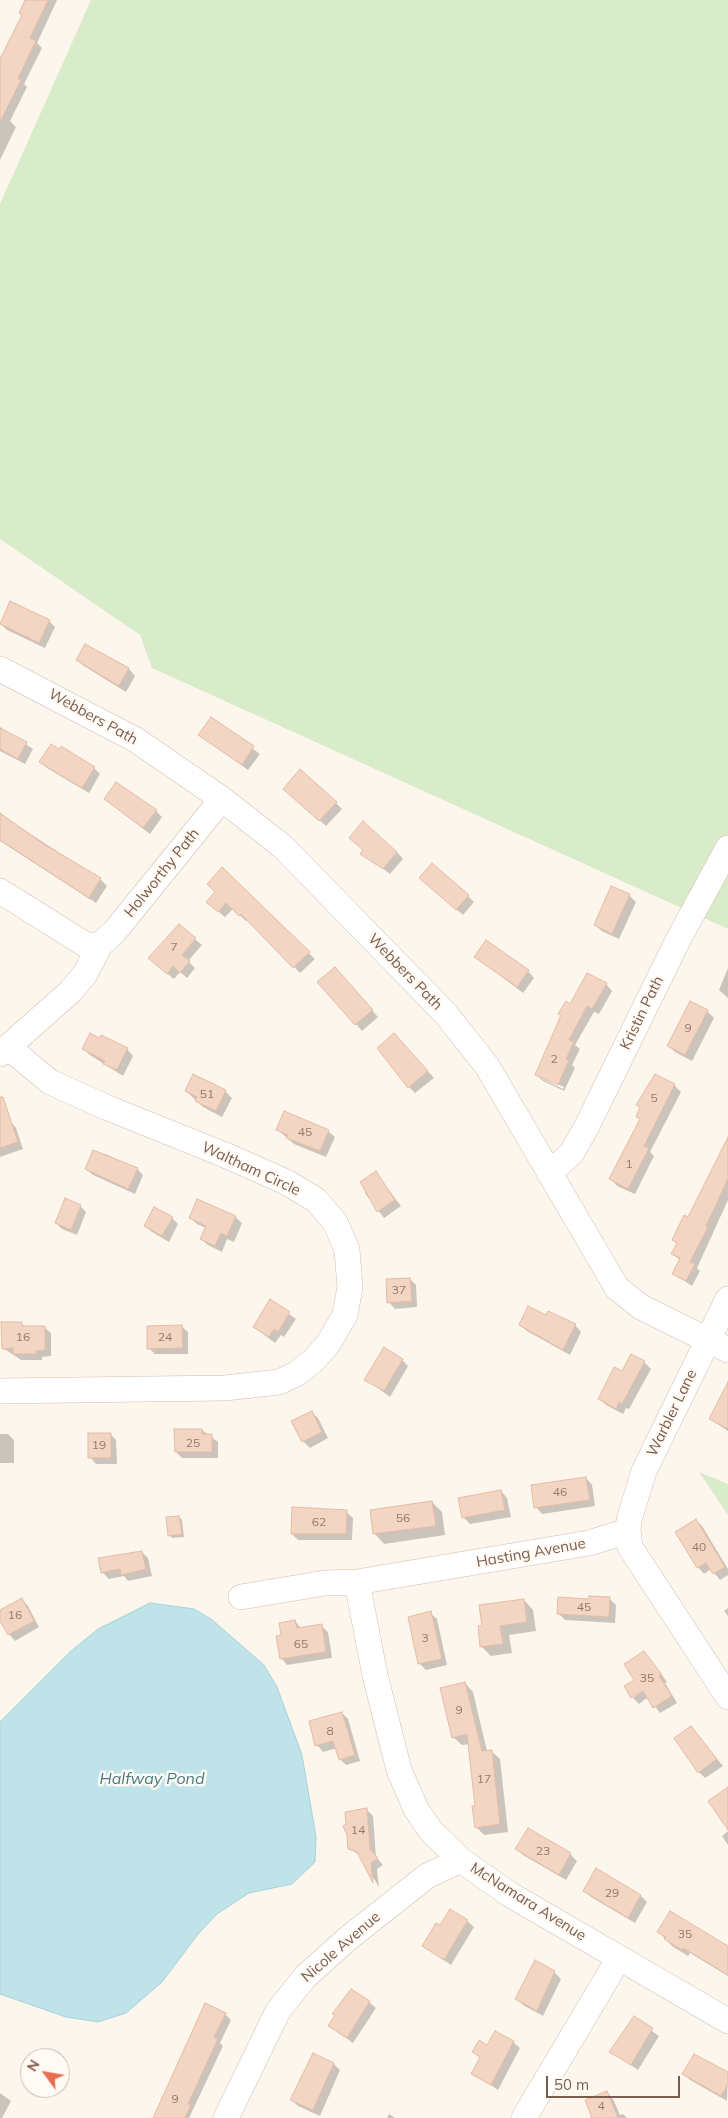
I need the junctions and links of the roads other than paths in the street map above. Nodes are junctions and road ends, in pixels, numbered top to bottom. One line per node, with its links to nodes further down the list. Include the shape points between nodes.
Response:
1 (0, 669): 2 (street, Webbers Path, via 136,740)
2 (222, 799): 5 (street, Holworthy Path, via 115,931); 7 (street, Webbers Path, via 282,846 446,1013 488,1066)
3 (728, 848): 7 (street, Kristin Path, via 678,940 586,1128 571,1154)
4 (0, 891): 5 (street, via 86,945)
5 (100, 945): 6 (street, Holworthy Path, via 85,974 70,991)
6 (4, 1051): 10 (street, Waltham Circle, via 50,1082 233,1158 286,1182 316,1200 335,1222 347,1250 350,1287 345,1315 328,1344 313,1361 279,1382 225,1388)
7 (549, 1173): 9 (street, Webbers Path, via 617,1288 636,1303)
8 (728, 1299): 9 (street, Warbler Lane)
9 (718, 1345): 11 (street, Warbler Lane, via 644,1471)
10 (0, 1391)
11 (628, 1531): 12 (street, Hasting Avenue, via 589,1543); 14 (street, via 630,1547)
12 (358, 1582): 13 (street, Hasting Avenue, via 325,1583); 15 (street, McNamara Avenue, via 375,1676 399,1770 416,1809 431,1831)
13 (241, 1597)
14 (728, 1697)
15 (461, 1860): 16 (street, McNamara Avenue, via 509,1894); 18 (street, Nicole Avenue, via 427,1876 305,1977 278,2011)
16 (619, 1958): 17 (street, McNamara Avenue); 19 (street)
17 (728, 2021)
18 (226, 2118)
19 (524, 2118)

